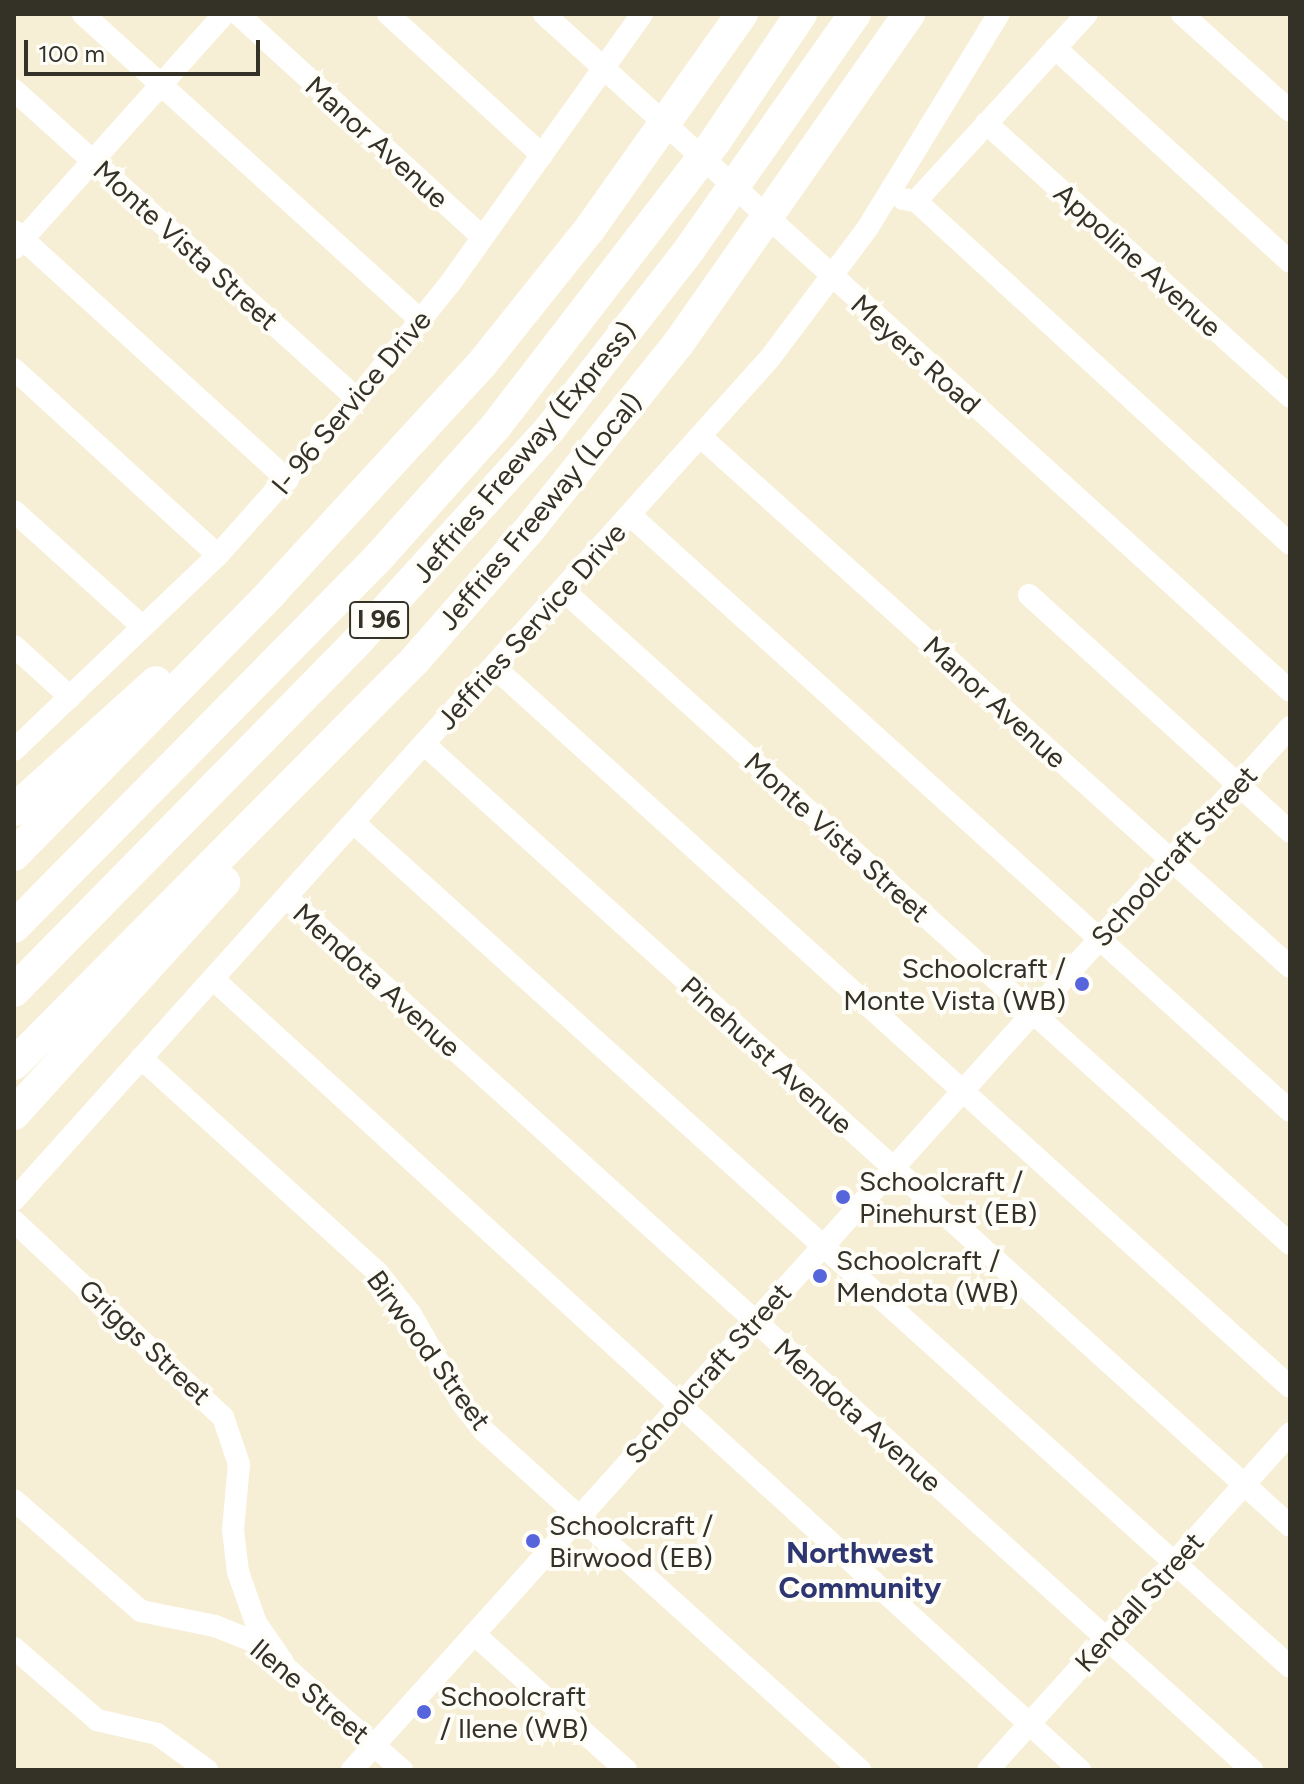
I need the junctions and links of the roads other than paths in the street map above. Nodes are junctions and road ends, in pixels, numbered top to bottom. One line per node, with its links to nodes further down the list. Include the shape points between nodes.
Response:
1 (83, 14): 16 (street)
2 (224, 14): 16 (street)
3 (238, 14): 24 (street, Manor Avenue)
4 (388, 14): 20 (street)
5 (544, 14): 15 (street, Meyers Road)
6 (642, 14): 15 (street, I- 96 Service Drive)
7 (742, 14): 39 (highway, via 591,227 481,365)
8 (801, 14): 57 (highway, Jeffries Freeway (Express) / I 96, via 716,140 496,426 378,558)
9 (855, 14): 61 (highway, Jeffries Freeway (Express) / I 96, via 689,250 549,430 354,645)
10 (912, 14): 49 (highway, Jeffries Freeway (Local) / I 96, via 678,344 528,531 415,660)
11 (999, 14): 23 (street, Jeffries Service Drive)
12 (1087, 14): 14 (street)
13 (1182, 14): 18 (street)
14 (1055, 48): 19 (street); 26 (street)
15 (604, 70): 20 (street, I- 96 Service Drive); 27 (street, Meyers Road)
16 (161, 84): 21 (street); 28 (street)
17 (14, 90): 21 (street, Monte Vista Street)
18 (1290, 111)
19 (986, 123): 22 (street); 30 (street, Appoline Avenue)
20 (542, 155): 24 (street, I- 96 Service Drive)
21 (92, 161): 25 (street); 31 (street, Monte Vista Street)
22 (916, 201): 23 (street, via 899,197); 36 (street)
23 (874, 218): 27 (street, Jeffries Service Drive)
24 (482, 237): 28 (street, I- 96 Service Drive)
25 (17, 240): 33 (street)
26 (1290, 262)
27 (832, 279): 32 (street, Jeffries Service Drive); 44 (street, Meyers Road)
28 (421, 320): 31 (street, I- 96 Service Drive)
29 (14, 369): 37 (street)
30 (1290, 397)
31 (357, 399): 33 (street, I- 96 Service Drive)
32 (701, 437): 35 (street, Jeffries Service Drive); 55 (street, Manor Avenue)
33 (288, 480): 37 (street, I- 96 Service Drive)
34 (14, 511): 41 (street)
35 (630, 515): 38 (street, Jeffries Service Drive); 58 (street)
36 (1290, 544)
37 (218, 555): 41 (street, I- 96 Service Drive)
38 (563, 590): 43 (street, Jeffries Service Drive); 62 (street, Monte Vista Street)
39 (272, 592): 51 (highway, via 211,635); 54 (highway)
40 (1029, 595): 50 (street)
41 (143, 627): 45 (street, I- 96 Service Drive)
42 (14, 646): 45 (street)
43 (494, 667): 47 (street, Jeffries Service Drive); 65 (street)
44 (1290, 691)
45 (70, 697): 48 (street, I- 96 Service Drive)
46 (1290, 727): 50 (street, Schoolcraft Street)
47 (424, 744): 52 (street, Jeffries Service Drive); 68 (street, Pinehurst Avenue)
48 (14, 750)
49 (291, 785): 64 (highway, Jeffries Freeway (Local) / I 96); 67 (highway, via 221,886)
50 (1237, 785): 53 (street); 55 (street, Schoolcraft Street)
51 (14, 810)
52 (354, 823): 56 (street, Jeffries Service Drive); 72 (street)
53 (1290, 832)
54 (14, 855)
55 (1171, 859): 58 (street, Schoolcraft Street); 59 (street, Manor Avenue)
56 (287, 898): 60 (street, Jeffries Service Drive); 73 (street, Mendota Avenue)
57 (14, 927)
58 (1100, 938): 62 (street, Schoolcraft Street); 66 (street)
59 (1290, 967)
60 (213, 979): 63 (street, Jeffries Service Drive); 75 (street)
61 (14, 991)
62 (1032, 1013): 65 (street, Schoolcraft Street); 71 (street, Monte Vista Street)
63 (141, 1058): 69 (street, Jeffries Service Drive); 79 (street, Birwood Street, via 378,1273 410,1313 473,1419)
64 (14, 1064)
65 (962, 1092): 68 (street, Schoolcraft Street); 74 (street)
66 (1290, 1111)
67 (14, 1114)
68 (893, 1169): 72 (street, Schoolcraft Street); 77 (street, Pinehurst Avenue)
69 (14, 1200)
70 (14, 1221): 85 (street, Griggs Street, via 223,1417 239,1464 233,1530 238,1572 256,1623)
71 (1290, 1244)
72 (823, 1246): 73 (street, Schoolcraft Street); 81 (street)
73 (754, 1322): 75 (street, Schoolcraft Street); 83 (street, Mendota Avenue)
74 (1290, 1387)
75 (680, 1405): 79 (street, Schoolcraft Street); 87 (street)
76 (1290, 1434): 77 (street, Kendall Street)
77 (1244, 1485): 80 (street, Pinehurst Avenue); 81 (street, Kendall Street)
78 (14, 1500): 85 (street, Ilene Street, via 134,1606 162,1619 234,1632)
79 (580, 1516): 82 (street, Schoolcraft Street); 93 (street, Birwood Street)
80 (1290, 1526)
81 (1175, 1562): 83 (street, Kendall Street); 86 (street)
82 (474, 1634): 88 (street, Schoolcraft Street); 92 (street)
83 (1106, 1639): 87 (street, Kendall Street); 96 (street, Mendota Avenue)
84 (14, 1648): 89 (street, via 97,1720 157,1734)
85 (283, 1662): 88 (street, Ilene Street)
86 (1290, 1667)
87 (1029, 1725): 94 (street, Kendall Street); 95 (street)
88 (374, 1745): 90 (street, Schoolcraft Street); 91 (street, Ilene Street)
89 (207, 1770)
90 (352, 1770)
91 (402, 1770)
92 (626, 1770)
93 (860, 1770)
94 (988, 1770)
95 (1080, 1770)
96 (1252, 1770)

